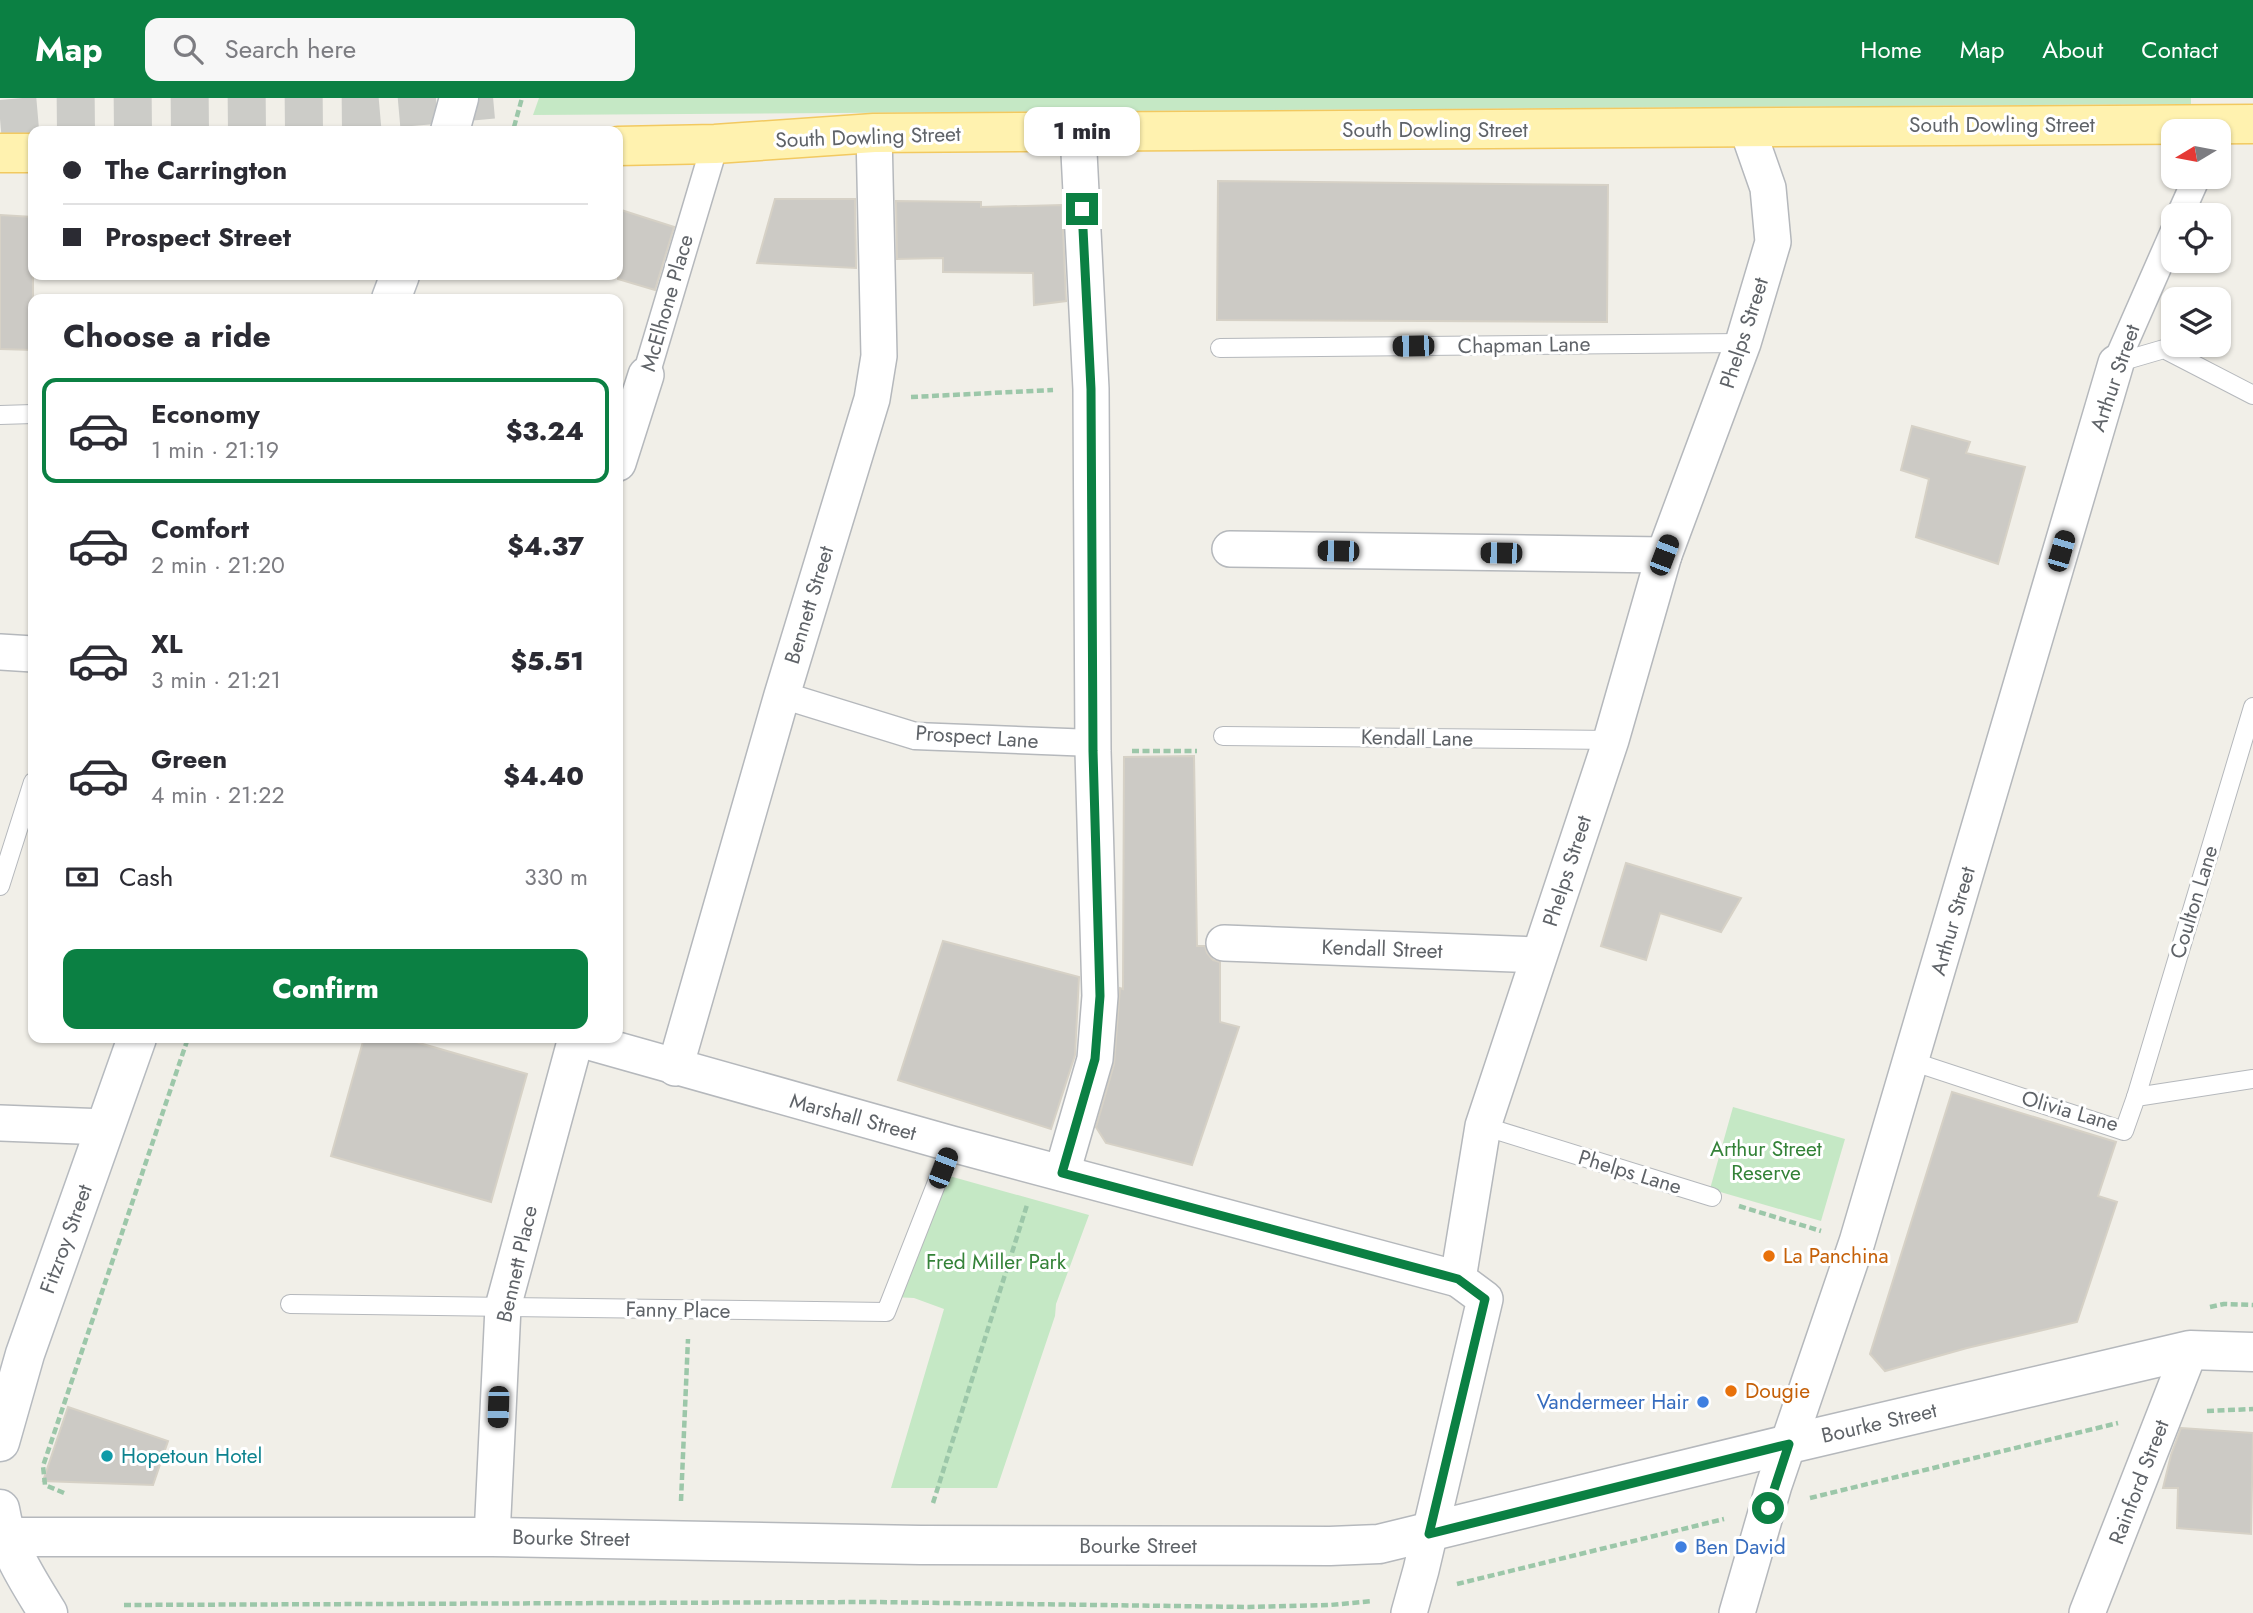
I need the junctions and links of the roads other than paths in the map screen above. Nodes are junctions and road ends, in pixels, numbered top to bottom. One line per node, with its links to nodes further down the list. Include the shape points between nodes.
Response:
1 (459, 98): 3 (street)
2 (2253, 124): 4 (main road, South Dowling Street)
3 (451, 126)
4 (1747, 128): 6 (main road, South Dowling Street); 12 (street, Phelps Street, via 1768,188 1773,242)
5 (874, 133): 6 (main road, South Dowling Street); 7 (main road, South Dowling Street); 24 (street, Bennett Street, via 879,355 872,398)
6 (1078, 133): 28 (street, via 1091,389)
7 (715, 144): 8 (main road, South Dowling Street); 15 (street, McElhone Place)
8 (623, 146)
9 (0, 153): 10 (main road)
10 (28, 153)
11 (2161, 261): 14 (street, Arthur Street)
12 (1744, 343): 13 (lane, Chapman Lane); 21 (street, Phelps Street)
13 (1220, 348)
14 (2116, 363): 16 (lane, via 2164,349); 36 (street, Arthur Street)
15 (646, 375): 19 (street, McElhone Place)
16 (2253, 395)
17 (28, 414): 18 (lane)
18 (0, 415)
19 (623, 447)
20 (1230, 549): 21 (street)
21 (1664, 555): 27 (street, Phelps Street)
22 (0, 652): 23 (street)
23 (28, 654)
24 (782, 695): 28 (street, Prospect Lane, via 915,736); 37 (street, Bennett Street)
25 (2253, 707): 39 (lane, Coulton Lane)
26 (1223, 736): 27 (lane, Kendall Lane)
27 (1611, 740): 32 (street, Phelps Street)
28 (1093, 747): 44 (street, via 1100,996 1095,1059)
29 (26, 827): 30 (lane)
30 (0, 886)
31 (1224, 943): 32 (street, Kendall Street)
32 (1539, 955): 41 (street, Phelps Street)
33 (135, 1043): 42 (street, Fitzroy Street)
34 (575, 1043): 48 (street, Bennett Place)
35 (592, 1043): 37 (street, Marshall Street)
36 (1911, 1061): 39 (lane, Olivia Lane, via 2124,1131); 52 (street, Arthur Street)
37 (675, 1068): 43 (street, Marshall Street)
38 (2253, 1079): 39 (lane, Olivia Lane)
39 (2136, 1097)
40 (0, 1123): 42 (street)
41 (1483, 1126): 45 (lane, Phelps Lane); 46 (street, Phelps Street)
42 (106, 1127): 51 (street, Fitzroy Street, via 25,1354)
43 (952, 1144): 44 (street, Marshall Street); 48 (lane, Fanny Place, via 887,1312)
44 (1050, 1170): 46 (street, Marshall Street)
45 (1712, 1197)
46 (1458, 1279): 54 (street, via 1485,1299)
47 (290, 1304): 48 (lane, Fanny Place)
48 (503, 1307): 55 (street, Bennett Place)
49 (2190, 1350): 50 (street, Bourke Street); 52 (street, Bourke Street); 59 (street, Rainford Street)
50 (2253, 1352)
51 (0, 1442)
52 (1789, 1444): 54 (street, Bourke Street); 58 (street, Arthur Street)
53 (2, 1528): 55 (street, Bourke Street); 56 (street)
54 (1429, 1534): 55 (street, Bourke Street, via 1379,1544 1329,1546); 57 (street)
55 (492, 1537)
56 (48, 1613)
57 (1409, 1613)
58 (1737, 1613)
59 (2087, 1613)

